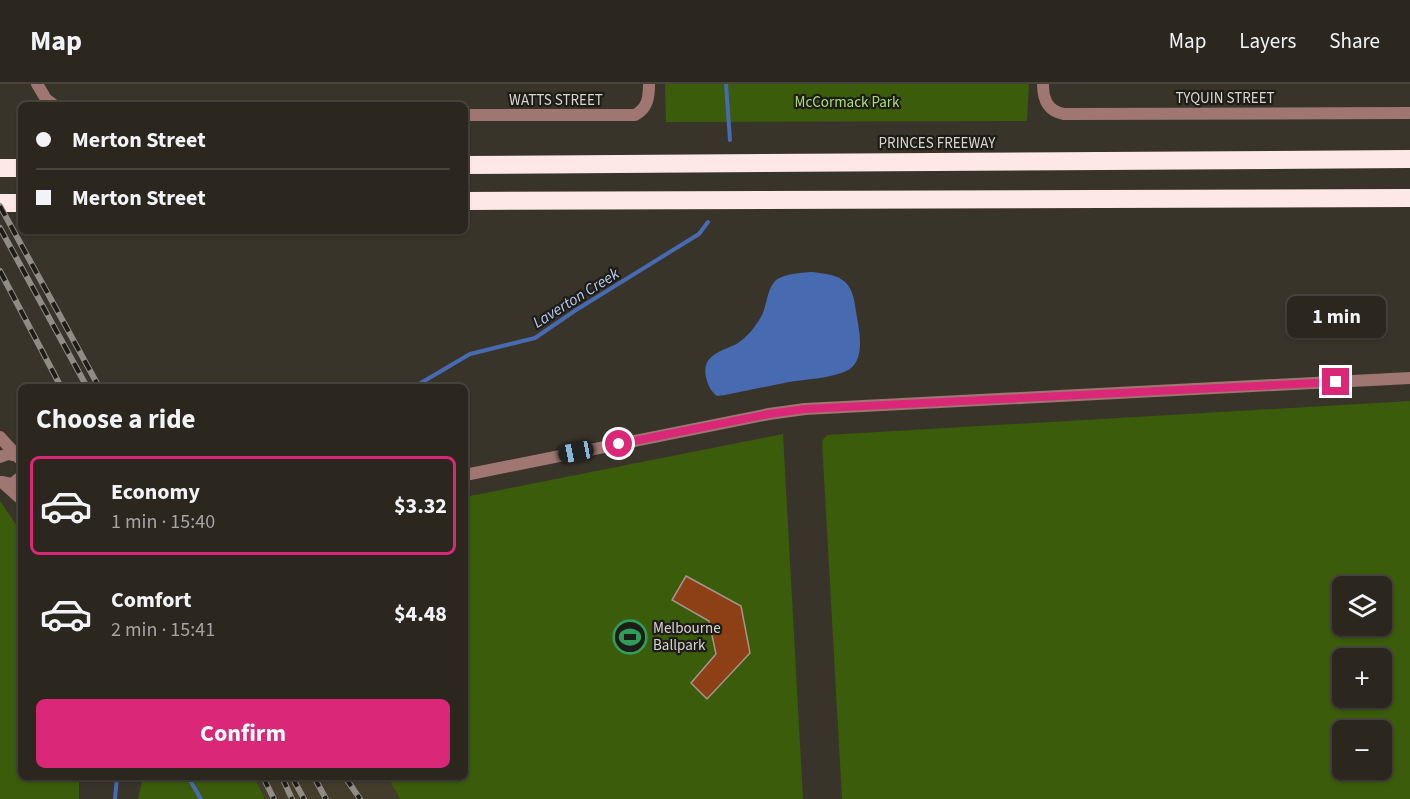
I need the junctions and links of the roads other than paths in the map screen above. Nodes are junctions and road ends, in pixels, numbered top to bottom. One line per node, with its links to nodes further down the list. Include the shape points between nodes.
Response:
1 (37, 84): 4 (street)
2 (649, 84): 6 (street, WATTS STREET, via 645,107 635,115)
3 (1043, 84): 5 (street, TYQUIN STREET, via 1045,102 1053,111 1064,114)
4 (50, 102)
5 (1410, 113)
6 (468, 115)
7 (1410, 159): 8 (highway, PRINCES FREEWAY)
8 (468, 165)
9 (0, 168): 10 (highway)
10 (18, 168)
11 (1410, 198): 12 (highway)
12 (468, 201)
13 (1410, 378): 18 (street, via 805,409)
14 (0, 437): 16 (street)
15 (0, 457): 17 (street, via 8,454)
16 (18, 457)
17 (18, 458)
18 (468, 474)
19 (18, 479): 20 (street, via 12,484)
20 (1, 482): 21 (street)
21 (18, 496)

